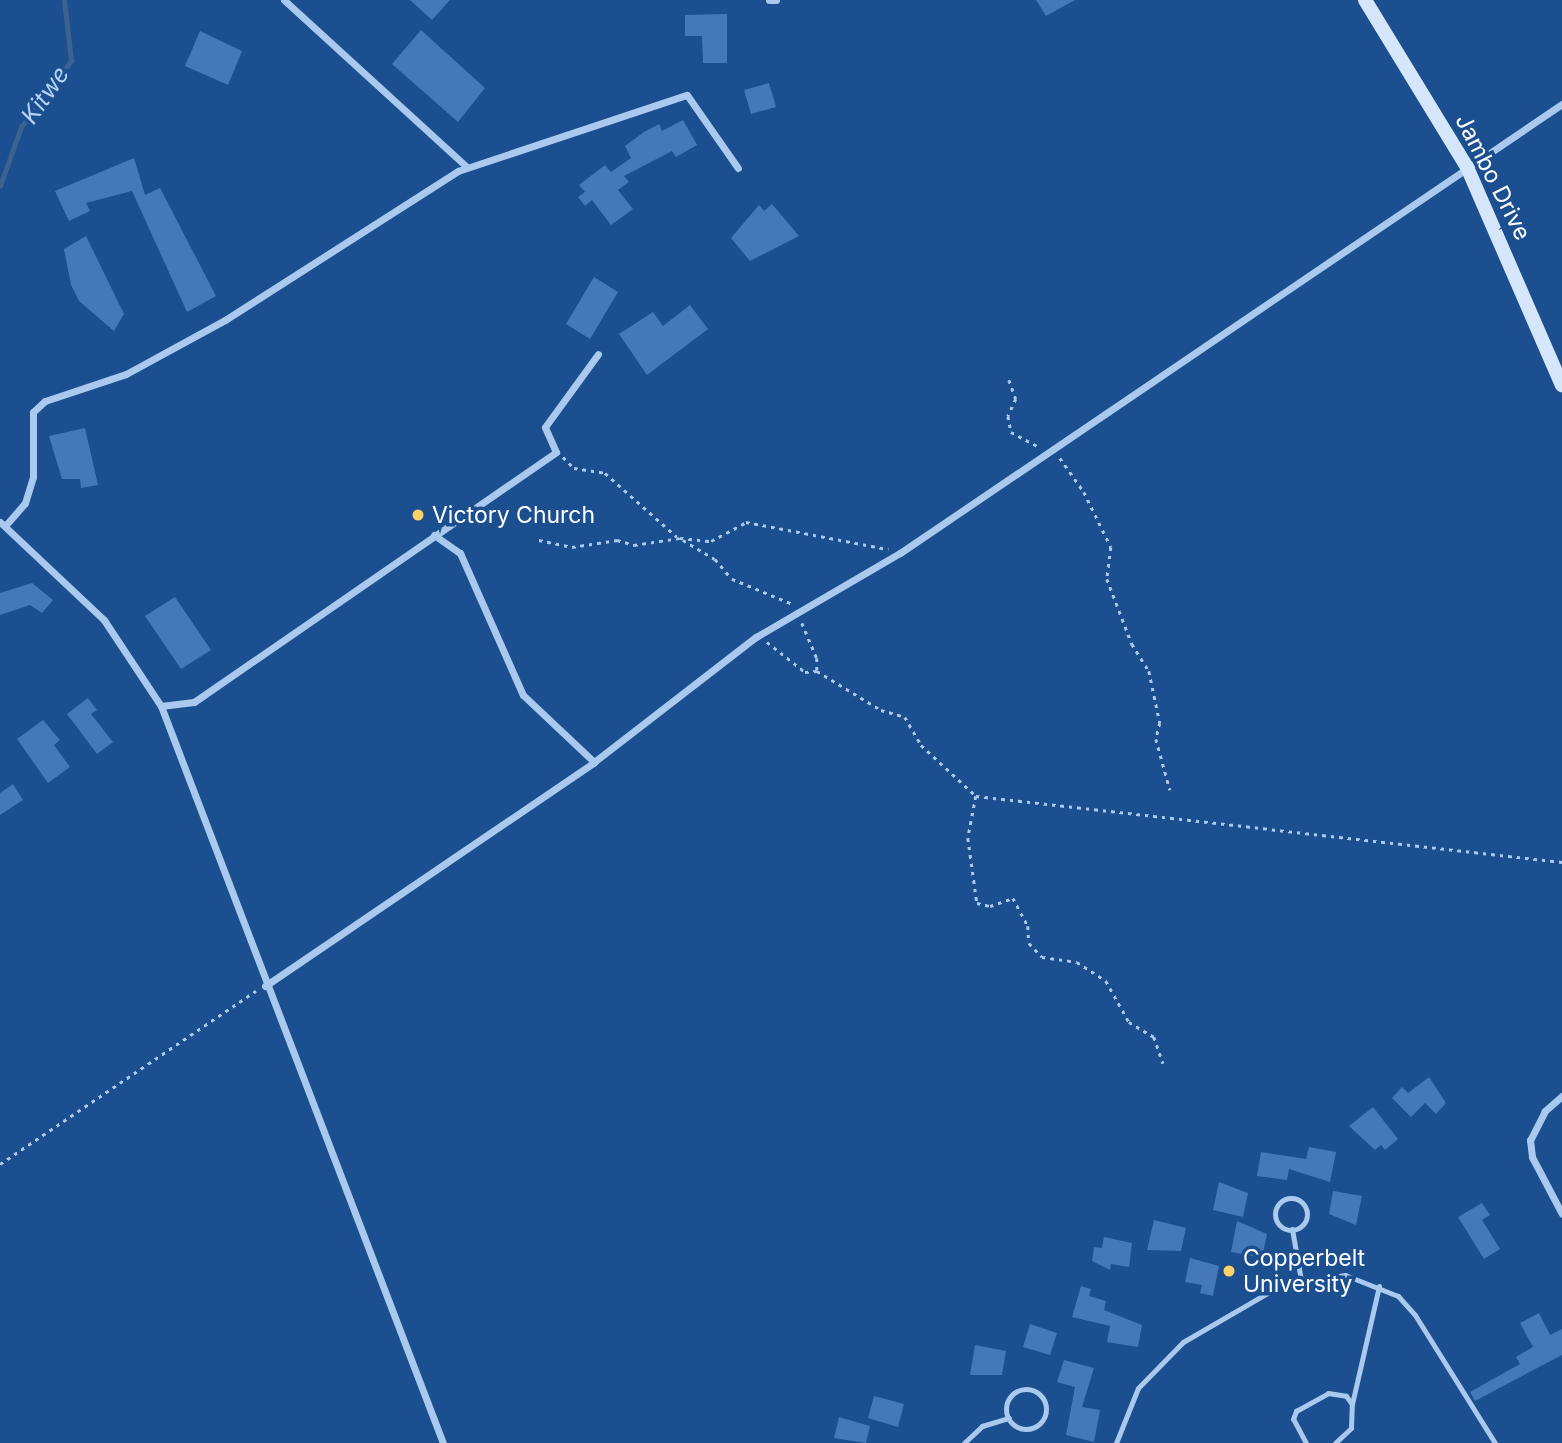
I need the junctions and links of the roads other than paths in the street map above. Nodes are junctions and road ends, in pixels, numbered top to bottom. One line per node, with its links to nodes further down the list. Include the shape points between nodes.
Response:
1 (284, 0): 6 (street)
2 (769, 0): 3 (street)
3 (776, 0)
4 (1364, 0): 7 (main road, Jambo Drive)
5 (1562, 104): 7 (street)
6 (467, 167): 8 (street, via 687,95); 11 (street, via 225,320 126,374 46,401 33,412 33,477 24,503)
7 (1466, 167): 10 (main road, Jambo Drive); 14 (street, via 900,553 756,637)
8 (738, 168)
9 (598, 355): 12 (street, via 545,427 556,452)
10 (1562, 385)
11 (2, 524): 13 (street, via 104,621)
12 (434, 535): 13 (street, via 194,702); 14 (street, via 460,553 523,695)
13 (161, 706): 15 (street)
14 (594, 762): 15 (street)
15 (265, 986): 23 (street)
16 (1562, 1096): 17 (street, via 1545,1111 1530,1140 1532,1157)
17 (1562, 1214)
18 (1292, 1230): 18 (lane, via 1280,1226 1275,1211 1278,1203 1293,1198 1301,1201 1306,1217); 19 (lane)
19 (1301, 1280): 20 (lane, via 1345,1275); 25 (lane, via 1237,1308 1158,1362 1138,1388)
20 (1379, 1286): 21 (lane); 28 (lane, via 1415,1315)
21 (1352, 1404): 26 (lane, via 1346,1396 1328,1393 1296,1411 1293,1419); 27 (lane, via 1351,1428)
22 (1009, 1418): 22 (lane, via 1010,1396 1019,1390 1041,1394 1045,1416 1038,1425 1017,1426); 24 (lane, via 982,1426)
23 (443, 1443)
24 (964, 1443)
25 (1116, 1443)
26 (1306, 1443)
27 (1335, 1443)
28 (1495, 1443)

